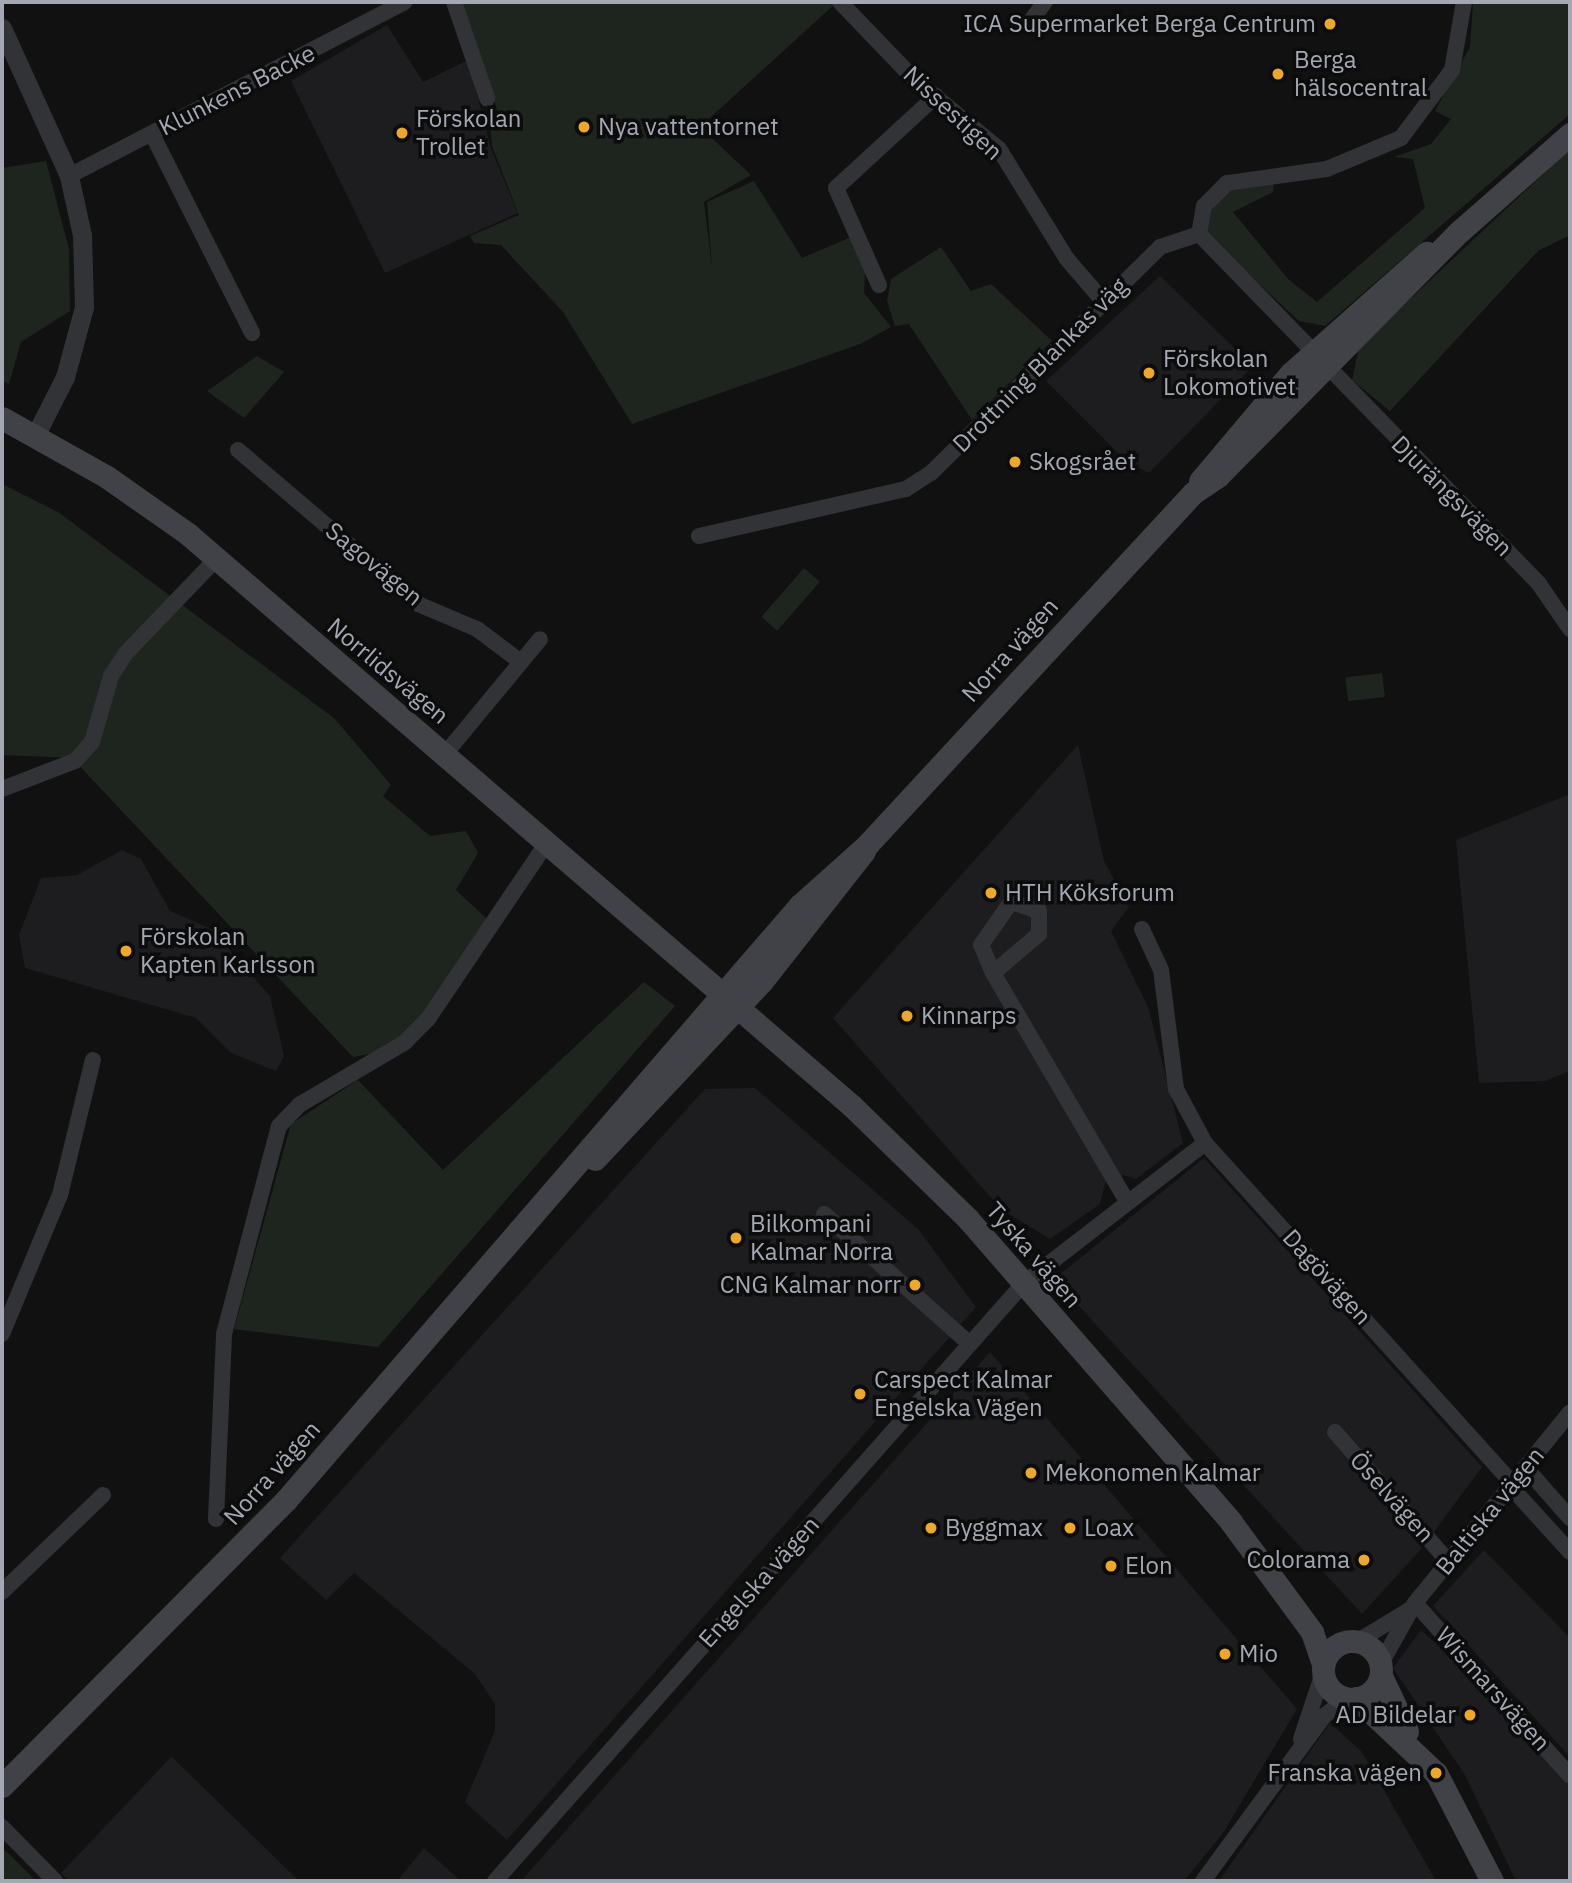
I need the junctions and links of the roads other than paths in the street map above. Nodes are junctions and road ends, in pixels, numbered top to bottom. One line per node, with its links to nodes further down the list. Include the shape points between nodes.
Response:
1 (405, 2): 10 (street, Klunkens Backe)
2 (454, 2): 9 (street)
3 (840, 2): 8 (street, Nissestigen)
4 (1045, 2): 6 (street)
5 (1464, 2): 13 (street, via 1452,70 1401,138 1327,169 1227,183 1204,206)
6 (1028, 25)
7 (2, 27): 12 (street)
8 (936, 96): 14 (street, via 836,188); 15 (street, Nissestigen, via 999,149 1067,260)
9 (487, 98)
10 (152, 134): 12 (street, Klunkens Backe); 16 (street)
11 (1570, 134): 17 (main road, Norra vägen, via 1461,232 1439,242)
12 (69, 176): 19 (street, via 82,235 84,307 65,377)
13 (1199, 234): 15 (street, Drottning Blankas väg, via 1160,247); 17 (street)
14 (879, 285)
15 (1104, 302): 21 (street, Drottning Blankas väg, via 931,473 906,489)
16 (252, 332)
17 (1317, 363): 23 (street, Djurängsvägen, via 1539,584); 29 (main road, Norra vägen, via 1230,439 1194,492)
18 (2, 418): 19 (main road, Norrlidsvägen)
19 (36, 434): 22 (main road, Norrlidsvägen)
20 (238, 450): 25 (street, Sagovägen, via 418,604 477,628)
21 (699, 536)
22 (216, 559): 26 (main road, Norrlidsvägen); 27 (street, via 126,653 111,676 92,742 75,761)
23 (1570, 629)
24 (540, 639): 25 (street)
25 (522, 662): 26 (street)
26 (446, 754): 28 (main road, Norrlidsvägen)
27 (2, 789)
28 (548, 841): 32 (main road, Norrlidsvägen); 48 (street, via 428,1019 404,1043 299,1104 279,1126 224,1334)
29 (867, 845): 32 (main road, Norra vägen, via 846,858); 33 (main road, Norra vägen, via 856,868)
30 (1142, 929): 35 (street, Dagövägen, via 1161,970 1177,1089)
31 (993, 973): 37 (street)
32 (722, 990): 33 (main road, Tyska vägen); 36 (main road, Norra vägen, via 589,1146)
33 (740, 1006): 36 (main road, Norra vägen, via 599,1156); 39 (main road, Tyska vägen, via 948,1200)
34 (93, 1060): 40 (street, via 60,1195)
35 (1205, 1143): 37 (street); 45 (street, Dagövägen)
36 (567, 1181): 61 (main road, Norra vägen, via 286,1500)
37 (1128, 1201): 39 (street)
38 (824, 1214): 41 (street)
39 (1024, 1283): 41 (street, Engelska vägen); 51 (main road, Tyska vägen)
40 (2, 1334)
41 (970, 1344): 64 (street, Engelska vägen)
42 (1570, 1412): 44 (street, Baltiska vägen)
43 (1335, 1432): 50 (street, Öselvägen)
44 (1525, 1467): 45 (street, Baltiska vägen); 47 (street)
45 (1511, 1484): 49 (street, Dagövägen); 50 (street, Baltiska vägen)
46 (103, 1495): 52 (street)
47 (1570, 1518)
48 (216, 1519)
49 (1570, 1552)
50 (1449, 1562): 53 (street, Baltiska vägen)
51 (1279, 1582): 54 (main road, Tyska vägen); 55 (main road, Tyska vägen, via 1312,1632)
52 (2, 1592)
53 (1413, 1606): 54 (street, Baltiska vägen); 56 (street, Baltiska vägen); 60 (street, Wismarsvägen)
54 (1354, 1641): 55 (main road, via 1334,1647); 56 (main road, via 1373,1649)
55 (1323, 1668): 57 (main road, via 1333,1690); 58 (street)
56 (1381, 1671): 57 (main road, via 1371,1692); 59 (main road)
57 (1352, 1698): 58 (street); 59 (main road)
58 (1297, 1751): 65 (street)
59 (1421, 1755): 66 (main road)
60 (1570, 1776)
61 (2, 1786)
62 (2, 1827): 63 (street)
63 (55, 1881)
64 (495, 1881)
65 (1203, 1881)
66 (1492, 1881)

